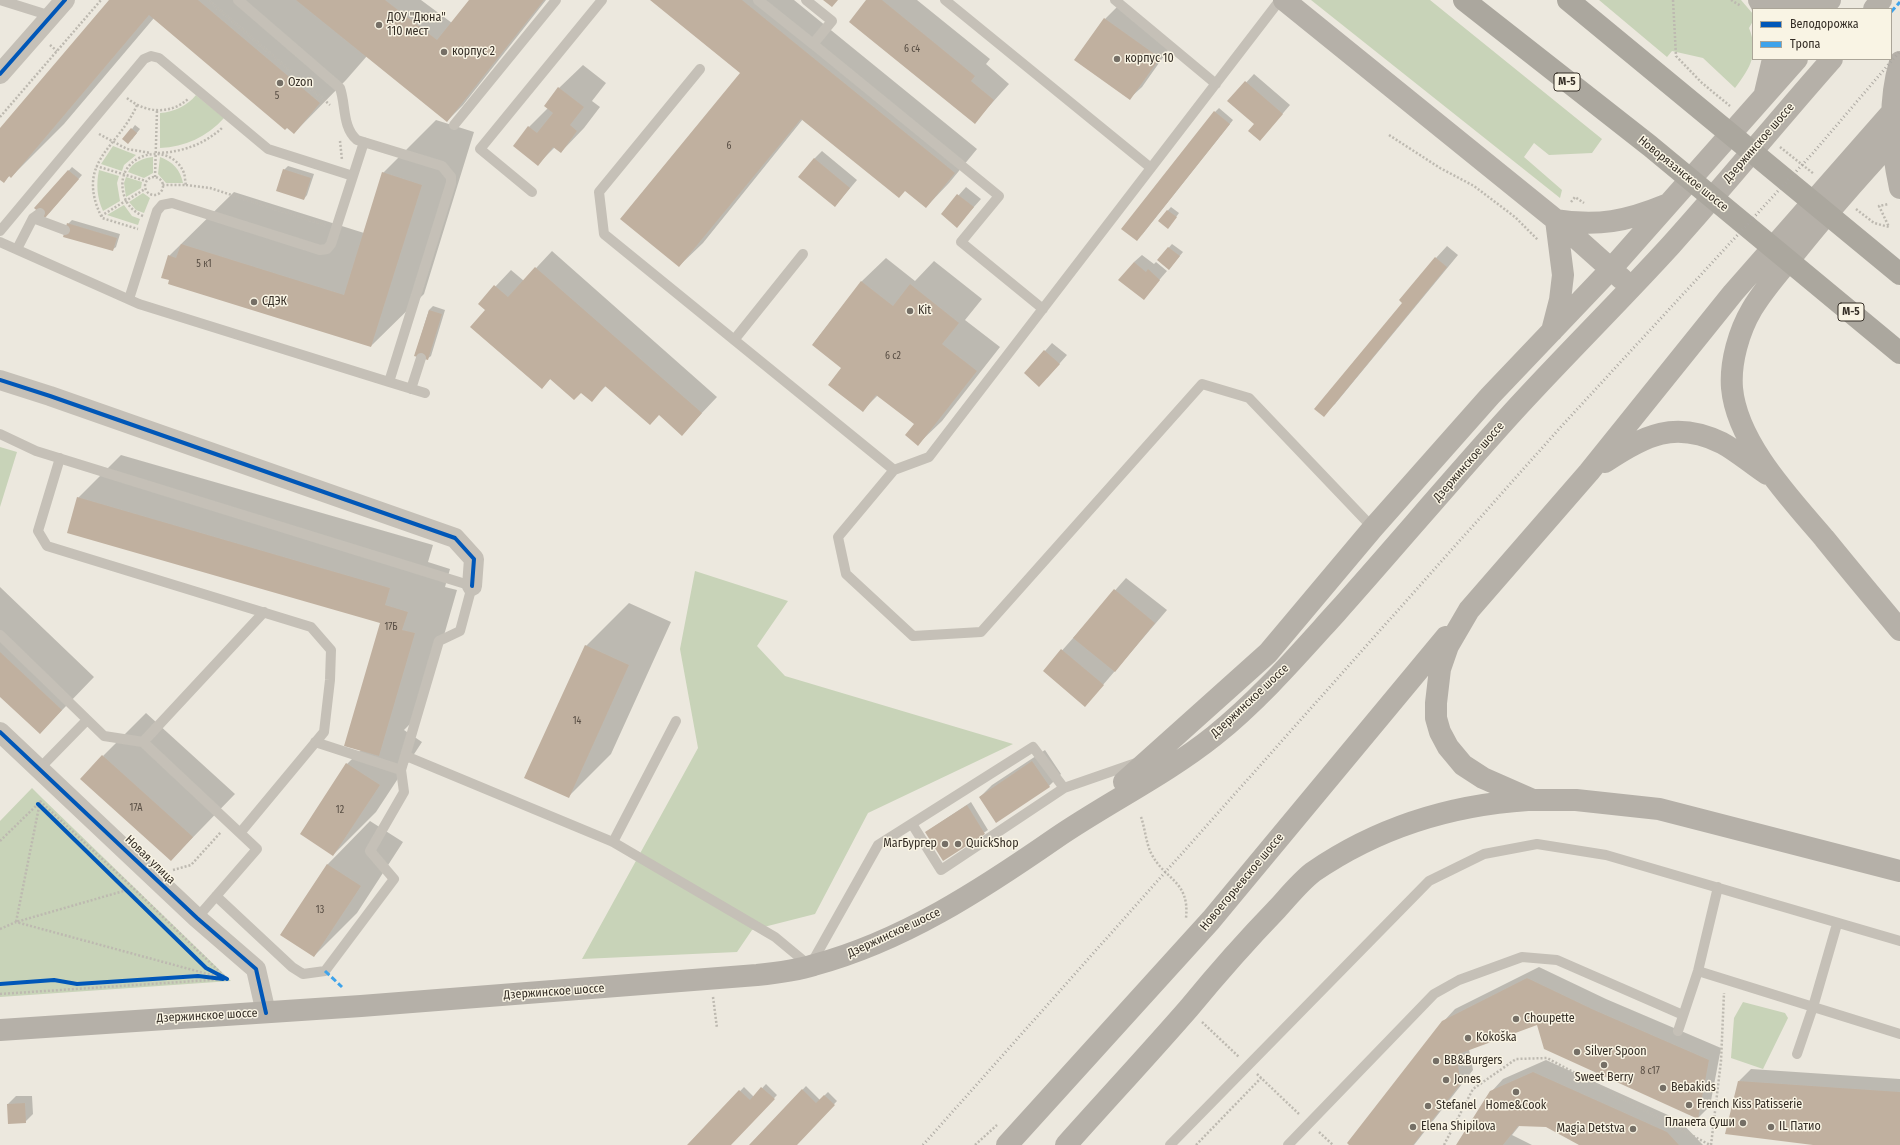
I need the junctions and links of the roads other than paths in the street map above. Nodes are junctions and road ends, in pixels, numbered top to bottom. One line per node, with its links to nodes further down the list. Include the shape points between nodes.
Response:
1 (0, 0): 20 (lane)
2 (65, 0): 20 (street)
3 (238, 0): 33 (lane, via 340,88 350,134)
4 (556, 0): 31 (lane)
5 (602, 0): 36 (lane, via 480,150)
6 (758, 0): 21 (lane)
7 (806, 0): 21 (lane, via 832,21)
8 (945, 0): 34 (lane)
9 (1115, 0): 28 (lane)
10 (1280, 0): 28 (lane)
11 (1284, 0): 39 (main road)
12 (1464, 0): 52 (highway, Новорязанское шоссе / М-5, via 1650,146)
13 (1568, 0): 46 (highway, via 1695,90 1847,215)
14 (1777, 0): 15 (main road, via 1800,4)
15 (1830, 0)
16 (1847, 0): 18 (main road)
17 (1881, 0): 19 (main road)
18 (1841, 8)
19 (1875, 8)
20 (51, 16): 27 (street)
21 (813, 44): 49 (lane, via 999,196 961,242)
22 (1773, 60): 29 (main road)
23 (1796, 60): 29 (main road, Дзержинское шоссе)
24 (1831, 60): 47 (main road, Дзержинское шоссе)
25 (1900, 62): 37 (main road, via 1895,79 1892,119)
26 (700, 69): 51 (lane, via 599,192 604,234)
27 (0, 74)
28 (1216, 84): 34 (lane)
29 (1763, 97): 38 (main road, Дзержинское шоссе)
30 (1900, 103): 61 (main road, via 1733,293)
31 (454, 125)
32 (1900, 132): 62 (main road, via 1839,199 1766,288 1752,310 1740,337 1734,360 1732,388 1737,410 1754,448)
33 (364, 142): 35 (lane); 55 (lane, via 442,166 451,177)
34 (1151, 168): 49 (lane)
35 (348, 174): 41 (lane, via 268,150 159,58 151,56 144,59); 48 (lane, via 336,228 327,249 320,250 172,203 162,205 157,211)
36 (532, 192)
37 (1897, 195)
38 (1669, 204): 39 (main road, via 1643,215 1615,222 1574,223); 45 (main road, Дзержинское шоссе)
39 (1556, 220): 45 (main road); 50 (main road, via 1563,275 1560,300)
40 (65, 230): 43 (lane, via 36,216)
41 (0, 231)
42 (0, 242): 43 (lane)
43 (17, 249): 48 (lane)
44 (804, 254): 51 (lane)
45 (1611, 269): 47 (main road); 50 (main road, Дзержинское шоссе)
46 (1900, 274)
47 (1632, 287): 69 (main road, Дзержинское шоссе, via 1512,412)
48 (129, 299): 55 (lane)
49 (1043, 309): 60 (lane, via 929,457)
50 (1551, 332): 63 (main road, Дзержинское шоссе)
51 (734, 340): 60 (lane)
52 (1900, 353)
53 (421, 358): 56 (lane)
54 (0, 380): 64 (street, via 455,538 474,558)
55 (389, 382): 56 (lane)
56 (411, 389): 57 (lane)
57 (425, 393)
58 (0, 434): 59 (lane, via 36,451)
59 (60, 458): 64 (lane); 66 (lane, via 38,531 47,546)
60 (894, 470): 63 (lane, via 838,536 846,574 913,636 981,632 1202,384 1249,398)
61 (1589, 472): 62 (main road, via 1647,438 1666,432 1684,432 1702,435 1723,444); 65 (main road)
62 (1775, 480): 68 (main road)
63 (1372, 528): 67 (main road, Дзержинское шоссе)
64 (472, 586): 76 (lane, via 460,631 439,641)
65 (1469, 610): 81 (main road, via 1448,646 1440,669 1436,703 1436,718 1440,732 1463,766 1483,778); 101 (main road, Новоегорьевское шоссе, via 1211,920)
66 (264, 612): 74 (lane); 75 (lane, via 311,627 331,650 324,732)
67 (1301, 615): 69 (main road, via 1297,625 1302,635 1310,636); 77 (main road, Дзержинское шоссе, via 1268,653)
68 (1900, 630)
69 (1319, 632): 83 (main road, Дзержинское шоссе, via 1247,708 1212,738)
70 (0, 635): 71 (lane)
71 (87, 720): 74 (lane, via 104,736); 78 (lane)
72 (676, 721): 85 (lane)
73 (0, 732): 78 (street, Новая улица)
74 (143, 742): 84 (lane)
75 (315, 742): 79 (lane); 84 (lane)
76 (406, 756): 79 (lane); 85 (lane)
77 (1155, 756): 80 (lane); 83 (main road, Дзержинское шоссе)
78 (39, 769): 89 (street, Новая улица)
79 (401, 770): 88 (lane, via 404,792 370,851 394,879 325,971 303,974 292,967)
80 (1064, 788): 82 (lane, via 1033,747); 82 (lane, via 941,870)
81 (1533, 800): 86 (main road, via 1576,800 1659,809); 102 (main road, via 1494,802 1409,823 1366,841 1312,873 1234,953 1188,1009)
82 (912, 824): 92 (lane, via 878,845)
83 (1072, 827): 92 (main road, Дзержинское шоссе, via 1004,874 930,918 867,948)
84 (240, 833): 88 (lane, via 257,849)
85 (613, 842): 92 (lane, via 775,937)
86 (1894, 866)
87 (1718, 887): 90 (lane); 93 (lane); 103 (lane, via 1606,855 1537,844 1484,854 1429,881)
88 (216, 896): 89 (lane)
89 (197, 918): 95 (street, Новая улица, via 256,969)
90 (1837, 924): 91 (lane); 94 (lane)
91 (1900, 941)
92 (810, 966): 95 (main road, Дзержинское шоссе, via 784,972 718,979)
93 (1698, 971): 94 (lane); 96 (lane)
94 (1813, 1007): 99 (lane); 100 (lane)
95 (266, 1012): 97 (main road, Дзержинское шоссе)
96 (1683, 1015): 98 (lane); 104 (lane, via 1557,960 1522,957 1459,980 1434,994)
97 (0, 1030)
98 (1678, 1031)
99 (1900, 1034)
100 (1797, 1054)
101 (1007, 1145)
102 (1066, 1145)
103 (1170, 1145)
104 (1288, 1145)

